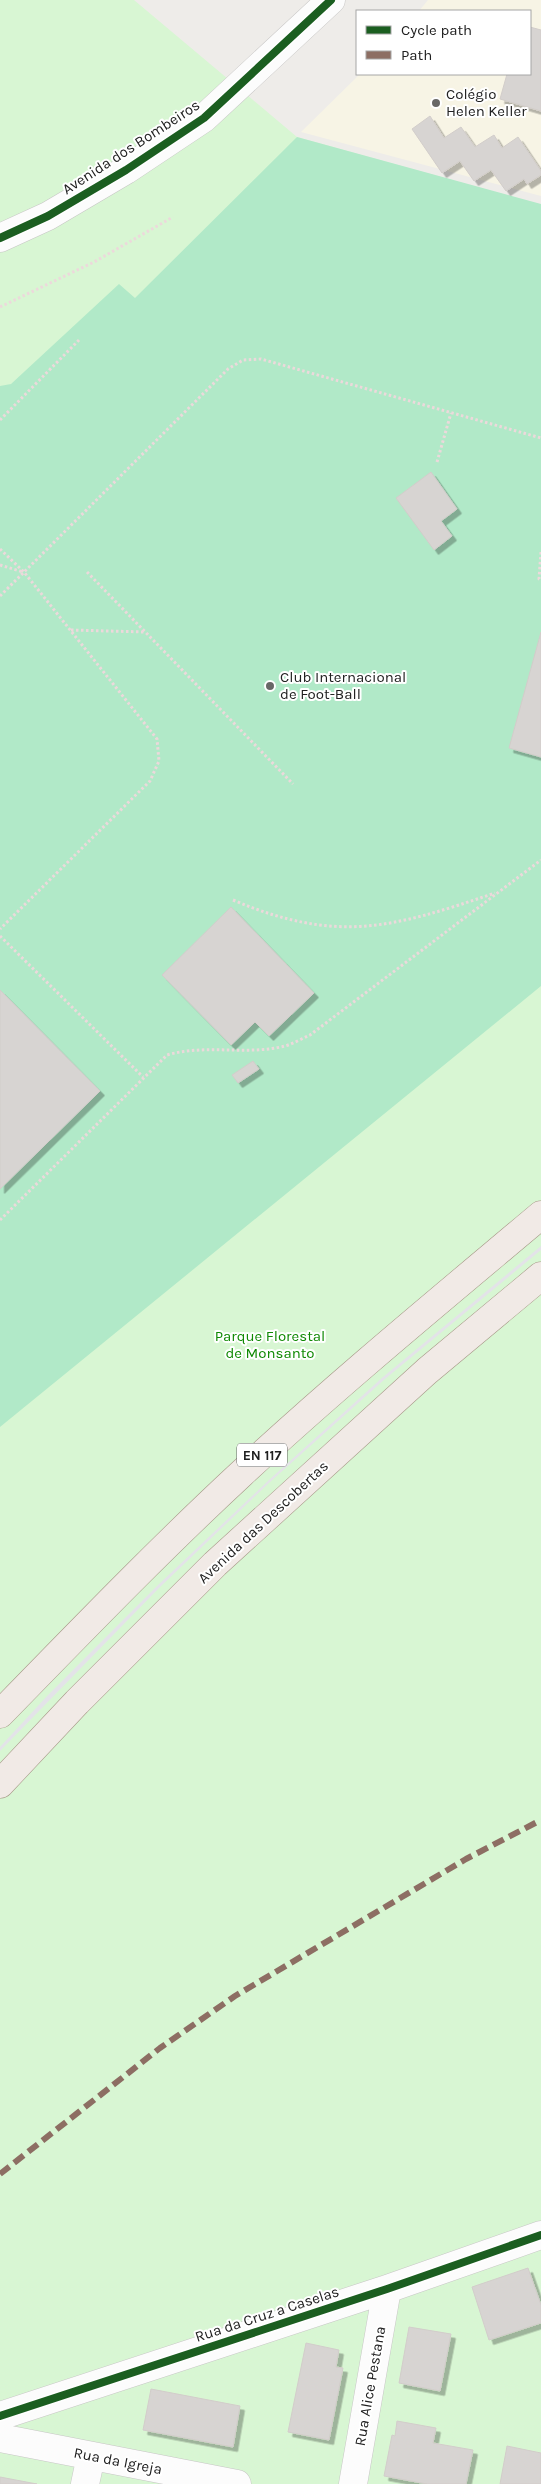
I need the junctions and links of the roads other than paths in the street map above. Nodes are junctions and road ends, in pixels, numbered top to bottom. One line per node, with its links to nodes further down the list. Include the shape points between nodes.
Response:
1 (331, 0): 2 (street, Avenida dos Bombeiros, via 204,118 126,170 48,216)
2 (0, 238)
3 (541, 1215): 5 (main road, EN 117, via 241,1474)
4 (541, 1276): 6 (main road, Avenida das Descobertas, via 427,1371 215,1564)
5 (0, 1714)
6 (0, 1784)
7 (541, 2235): 8 (street, Rua da Cruz a Caselas)
8 (387, 2288): 9 (street, Rua da Cruz a Caselas); 14 (street, Rua Alice Pestana)
9 (0, 2416)
10 (0, 2438): 11 (street, Rua da Igreja)
11 (91, 2456): 12 (street); 13 (street, Rua da Igreja)
12 (85, 2484)
13 (237, 2484)
14 (353, 2484)

